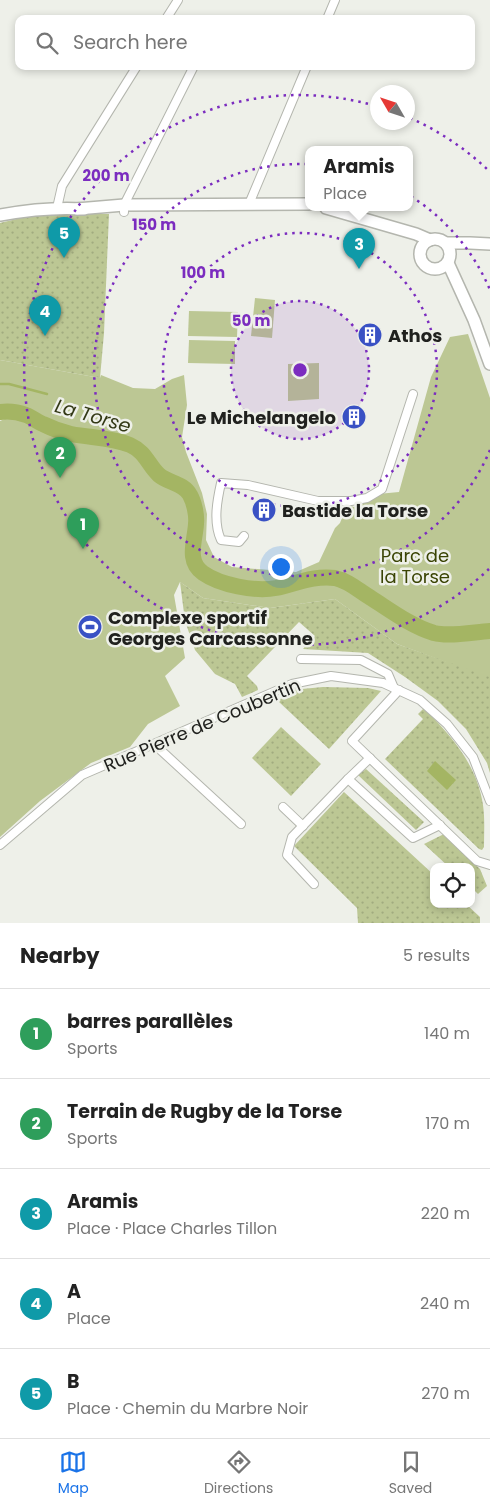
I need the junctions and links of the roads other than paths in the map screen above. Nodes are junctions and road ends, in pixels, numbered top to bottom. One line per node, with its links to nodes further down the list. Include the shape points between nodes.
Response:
1 (178, 0): 3 (street)
2 (335, 0): 4 (street)
3 (169, 15)
4 (329, 15)
5 (134, 70): 10 (street, via 62,186)
6 (192, 70): 11 (street)
7 (305, 70): 8 (street)
8 (249, 204): 9 (street); 11 (street)
9 (305, 204)
10 (57, 208): 11 (street); 13 (street)
11 (124, 208)
12 (336, 211): 14 (street)
13 (0, 216)
14 (400, 230): 15 (street); 19 (street)
15 (430, 240): 17 (street, via 441,240); 19 (street)
16 (470, 242): 17 (street); 18 (street); 20 (street)
17 (446, 244): 20 (street, via 450,249)
18 (490, 244)
19 (420, 252): 20 (street, via 425,266 434,270)
20 (446, 262): 21 (street, via 461,288)
21 (490, 364)
22 (413, 394): 23 (street, via 382,489 368,498 351,502 318,501 248,485 221,483 217,504 221,540 239,542)
23 (244, 536)
24 (302, 659): 25 (street, via 361,660 388,674)
25 (396, 689): 26 (street, Rue Pierre de Coubertin, via 383,683 332,676 292,684); 27 (street, via 352,741); 29 (street, Rue Pierre de Coubertin, via 420,700 446,724 473,757)
26 (154, 744): 31 (street); 34 (street, Rue Pierre de Coubertin, via 82,775)
27 (370, 758): 28 (street); 33 (street)
28 (348, 779): 32 (street); 33 (street, via 413,838)
29 (490, 801)
30 (283, 807): 32 (street)
31 (241, 824)
32 (302, 826): 36 (street, via 292,837 287,855)
33 (440, 826): 35 (street, via 477,861)
34 (0, 844)
35 (490, 865)
36 (314, 884)

